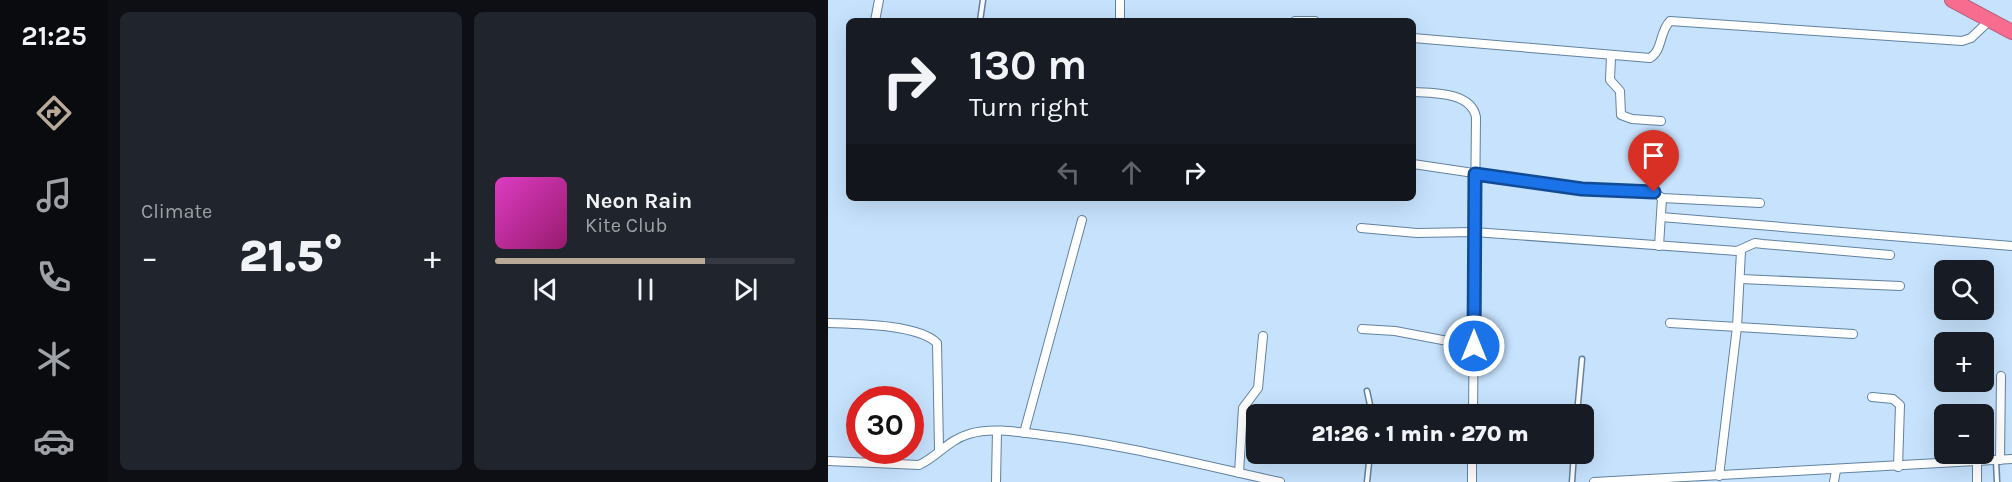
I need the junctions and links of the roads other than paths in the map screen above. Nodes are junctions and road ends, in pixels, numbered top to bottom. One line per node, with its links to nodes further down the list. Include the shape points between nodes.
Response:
1 (879, 0): 5 (street)
2 (983, 0): 6 (lane)
3 (1120, 0): 7 (street)
4 (1952, 0): 8 (highway)
5 (876, 18)
6 (980, 18)
7 (1120, 18)
8 (1990, 20): 9 (highway); 11 (street, via 1962,41 1670,21 1650,58)
9 (2012, 32)
10 (1416, 38): 11 (street)
11 (1611, 56): 13 (street, via 1610,80 1620,91 1621,115)
12 (1416, 92): 15 (street, via 1460,99 1475,110)
13 (1661, 121)
14 (1416, 164): 15 (street)
15 (1475, 174): 16 (street, via 1582,189 1654,192); 21 (street)
16 (1662, 198): 17 (street); 18 (street)
17 (1760, 202)
18 (1661, 217): 22 (street); 23 (street)
19 (1082, 220): 43 (street)
20 (1361, 228): 21 (street, via 1417,233)
21 (1474, 232): 22 (street); 34 (street)
22 (1659, 246): 24 (street)
23 (2012, 246)
24 (1741, 251): 25 (street, via 1755,243); 26 (street)
25 (1890, 255)
26 (1741, 279): 27 (street); 30 (street)
27 (1900, 286)
28 (828, 323): 44 (street, via 883,326 918,333 937,343)
29 (1670, 323): 30 (street)
30 (1737, 327): 32 (street); 57 (street)
31 (1362, 328): 34 (street)
32 (1853, 334)
33 (1263, 336): 56 (street, via 1258,388 1243,408)
34 (1474, 346): 40 (street)
35 (1582, 359): 41 (lane)
36 (2001, 376): 47 (street)
37 (1367, 391): 39 (lane)
38 (1872, 397): 54 (street, via 1893,399 1900,405)
39 (1370, 404)
40 (1473, 404)
41 (1578, 404)
42 (997, 431): 43 (street); 44 (street, via 971,433); 61 (street)
43 (1024, 433): 56 (street, via 1115,445)
44 (939, 449): 48 (street, via 928,461 909,466)
45 (2012, 459): 47 (street)
46 (1994, 460): 47 (street)
47 (1998, 460): 69 (lane)
48 (828, 461)
49 (1369, 464): 63 (lane)
50 (1472, 464): 64 (street)
51 (1573, 464): 65 (lane)
52 (1938, 464): 54 (street)
53 (1977, 464): 68 (street)
54 (1898, 467): 55 (street)
55 (1836, 470): 58 (street); 67 (street)
56 (1239, 473): 59 (street)
57 (1719, 476): 58 (street); 60 (street)
58 (1750, 478)
59 (1247, 479): 62 (street)
60 (1669, 480): 66 (street)
61 (996, 482)
62 (1280, 482)
63 (1367, 482)
64 (1472, 482)
65 (1572, 482)
66 (1594, 482)
67 (1834, 482)
68 (1977, 482)
69 (1997, 482)

